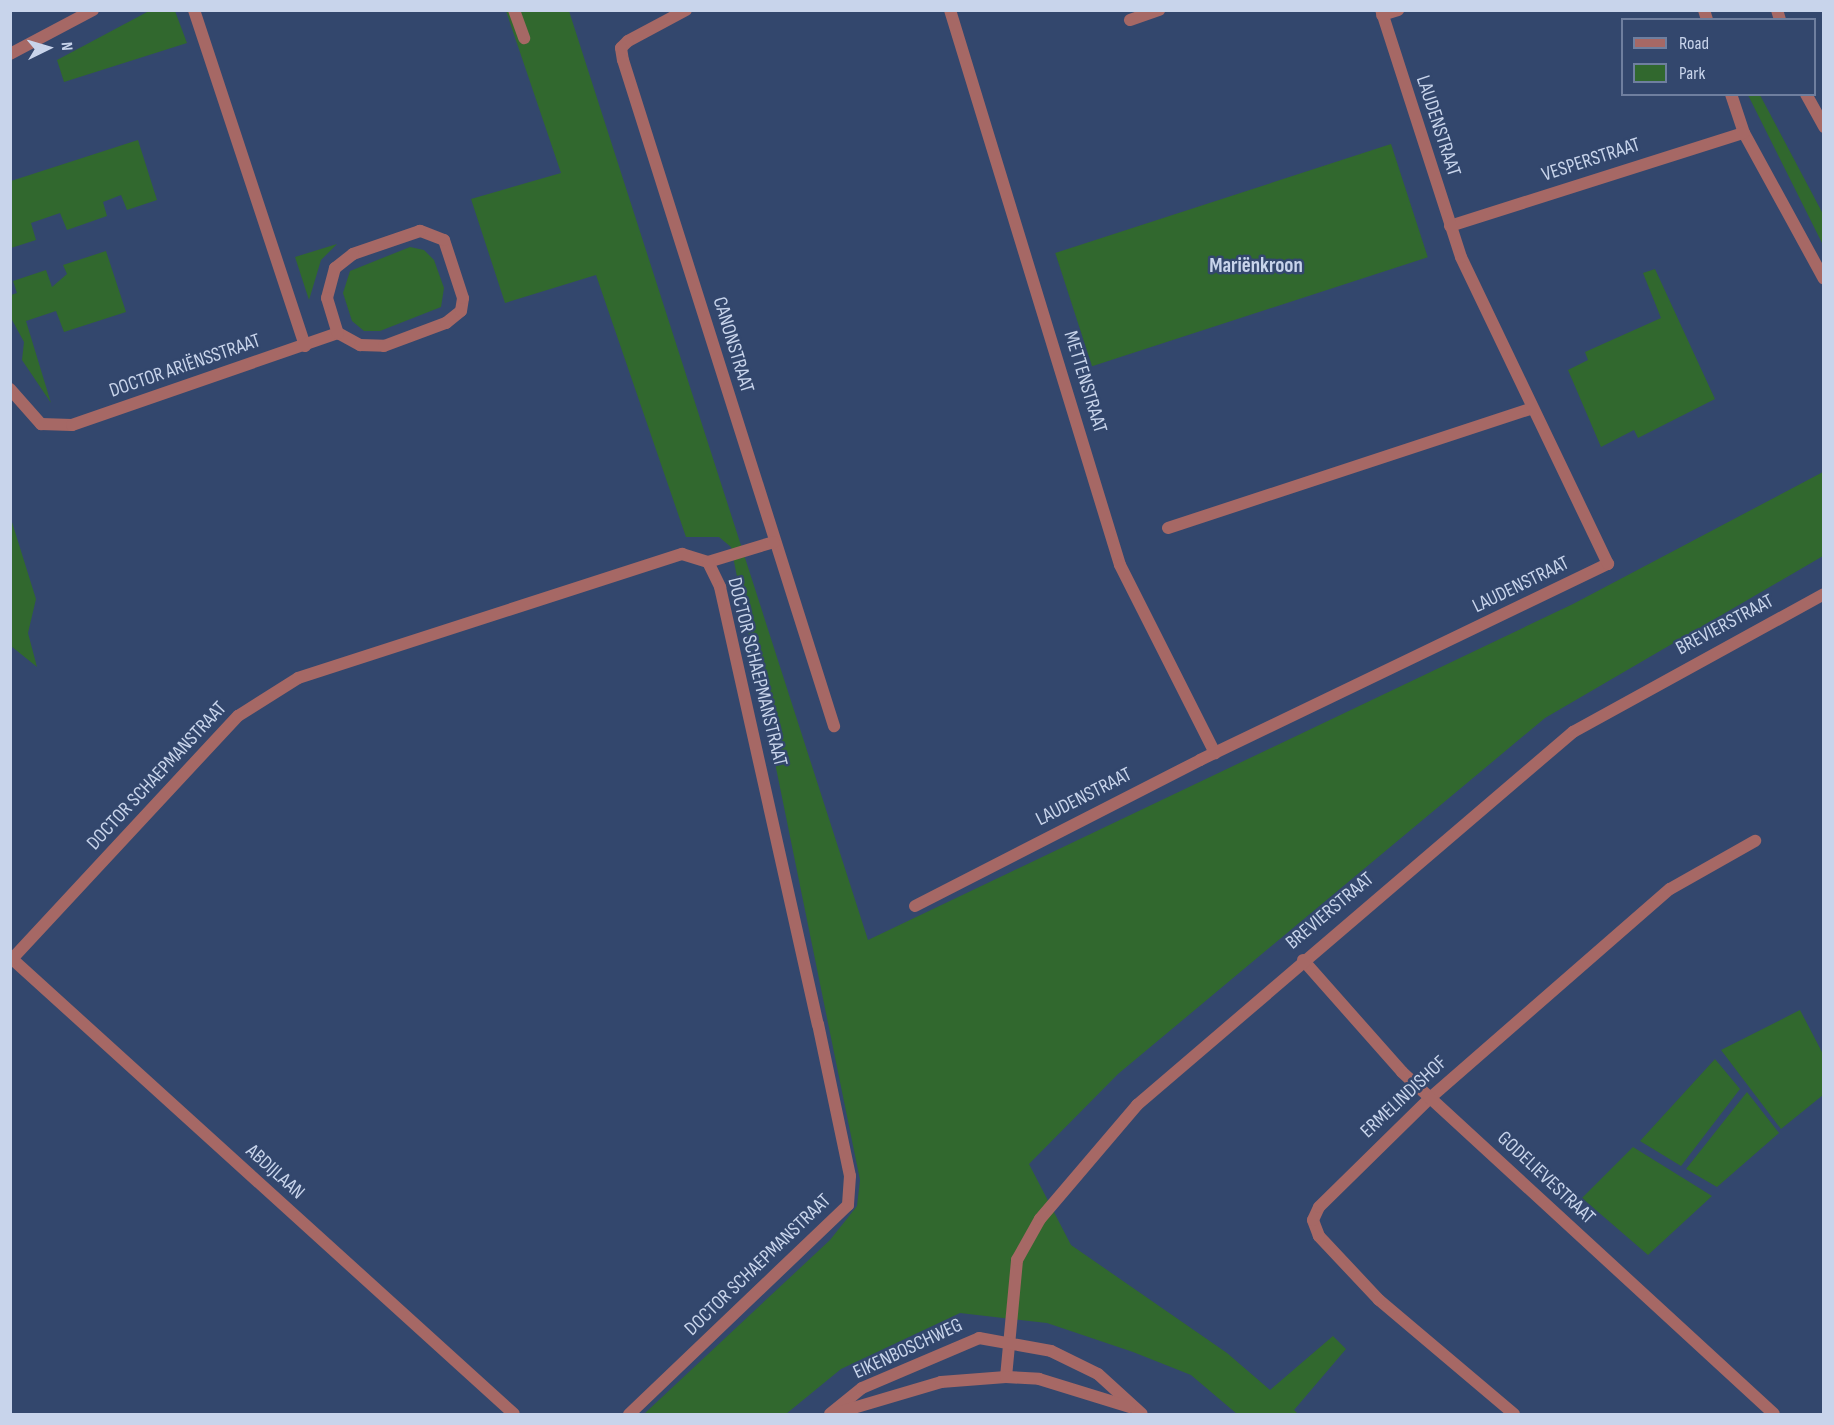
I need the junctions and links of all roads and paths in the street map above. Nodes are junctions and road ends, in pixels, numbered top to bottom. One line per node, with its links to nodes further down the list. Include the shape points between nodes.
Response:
1 (93, 10): 11 (street)
2 (194, 10): 19 (street)
3 (514, 10): 10 (street)
4 (686, 10): 23 (street, CANONSTRAAT, via 621,48)
5 (950, 10): 27 (street, METTENSTRAAT, via 1120,565)
6 (1159, 10): 9 (street)
7 (1398, 10): 8 (street)
8 (1382, 13): 16 (street, LAUDENSTRAAT)
9 (1130, 20)
10 (524, 38)
11 (10, 54)
12 (1732, 96): 15 (street)
13 (1807, 96): 14 (street)
14 (1824, 127)
15 (1744, 133): 16 (street, VESPERSTRAAT); 17 (street)
16 (1450, 226): 21 (street, LAUDENSTRAAT)
17 (1824, 279)
18 (338, 333): 18 (street, via 360,345 384,346 446,323 461,311 463,298 444,240 420,231 353,254 335,268 327,298); 19 (street, DOCTOR ARIËNSSTRAAT)
19 (305, 346): 20 (street, DOCTOR ARIËNSSTRAAT, via 72,425 41,424)
20 (10, 388)
21 (1531, 409): 22 (street); 27 (street, LAUDENSTRAAT, via 1608,564)
22 (1168, 528)
23 (774, 542): 24 (street); 26 (street, CANONSTRAAT)
24 (708, 562): 30 (street, DOCTOR SCHAEPMANSTRAAT, via 682,554 298,678 238,716); 37 (street, DOCTOR SCHAEPMANSTRAAT, via 720,587 818,1024 850,1176 848,1205)
25 (1824, 594): 31 (street, BREVIERSTRAAT, via 1573,732)
26 (834, 726)
27 (1215, 753): 29 (street, LAUDENSTRAAT)
28 (1755, 841): 32 (street, ERMELINDISHOF, via 1670,889)
29 (915, 906)
30 (11, 958): 36 (street, ABDIJLAAN)
31 (1303, 960): 32 (street, GODELIEVESTRAAT); 33 (street, BREVIERSTRAAT, via 1137,1105 1040,1219 1017,1260)
32 (1430, 1098): 39 (street, ERMELINDISHOF, via 1319,1207 1313,1220 1319,1236 1379,1300); 40 (street, GODELIEVESTRAAT)
33 (1008, 1339): 34 (street, BREVIERSTRAAT); 35 (street, EIKENBOSCHWEG, via 1035,1343 1098,1374); 38 (street, EIKENBOSCHWEG, via 979,1338 933,1354 862,1388)
34 (1006, 1377): 35 (street, EIKENBOSCHWEG, via 1039,1379); 38 (street, EIKENBOSCHWEG, via 941,1382)
35 (1137, 1411)
36 (514, 1414)
37 (629, 1414)
38 (831, 1414)
39 (1514, 1414)
40 (1774, 1414)

